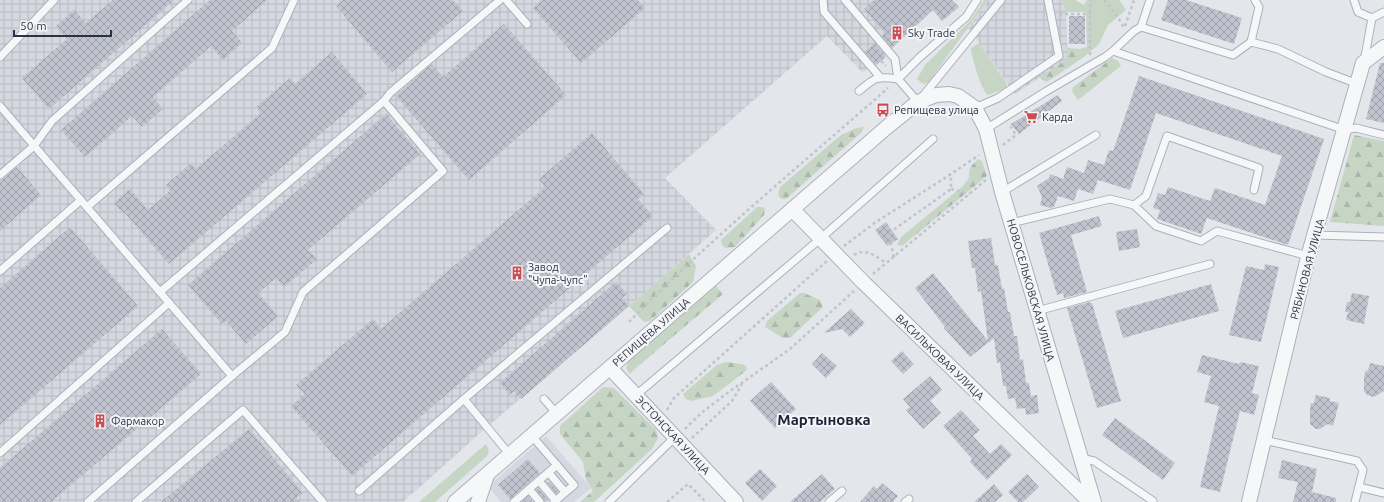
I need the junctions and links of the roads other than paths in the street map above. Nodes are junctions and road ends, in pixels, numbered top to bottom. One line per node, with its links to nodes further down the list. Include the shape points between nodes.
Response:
1 (54, 0): 21 (lane)
2 (188, 0): 37 (lane, via 52,121)
3 (294, 0): 43 (lane, via 272,48)
4 (500, 0): 28 (lane, via 390,93)
5 (506, 0): 16 (lane)
6 (823, 0): 23 (lane, via 824,12)
7 (845, 0): 24 (lane, via 895,59)
8 (977, 0): 24 (lane, via 966,17)
9 (1001, 0): 29 (lane)
10 (1048, 0): 31 (lane, via 1059,56 998,98)
11 (1150, 0): 17 (lane)
12 (1255, 0): 18 (lane, via 1259,7)
13 (1354, 0): 15 (lane, via 1358,12)
14 (1384, 12): 15 (lane)
15 (1372, 18): 22 (lane)
16 (526, 24)
17 (1141, 27): 18 (lane, via 1232,55); 20 (lane)
18 (1251, 42): 25 (lane, via 1278,49)
19 (1384, 47): 22 (street)
20 (1113, 51): 32 (lane); 33 (lane)
21 (0, 57)
22 (1363, 63): 25 (street, РЯБИНОВАЯ УЛИЦА)
23 (880, 77): 24 (lane); 26 (lane)
24 (898, 79): 29 (lane)
25 (1358, 84): 33 (street, РЯБИНОВАЯ УЛИЦА)
26 (859, 91)
27 (949, 94): 29 (street, РЕПИЩЕВА УЛИЦА, via 936,95); 31 (street, НОВОСЕЛЬКОВСКАЯ УЛИЦА, via 958,96)
28 (384, 101): 53 (lane); 57 (lane, via 443,171 303,292 285,332)
29 (918, 102): 44 (street, РЕПИЩЕВА УЛИЦА)
30 (0, 106): 37 (lane)
31 (975, 108): 32 (street, НОВОСЕЛЬКОВСКАЯ УЛИЦА)
32 (986, 130): 40 (street, НОВОСЕЛЬКОВСКАЯ УЛИЦА)
33 (1345, 130): 35 (lane, via 1356,128); 47 (street, РЯБИНОВАЯ УЛИЦА)
34 (1096, 135): 40 (lane)
35 (1384, 135)
36 (933, 139): 49 (lane)
37 (34, 146): 38 (lane); 41 (lane)
38 (0, 175)
39 (1254, 190): 42 (lane, via 1259,168 1167,136 1146,196)
40 (1002, 192): 45 (street, НОВОСЕЛЬКОВСКАЯ УЛИЦА)
41 (81, 200): 43 (lane); 52 (lane)
42 (1134, 205): 45 (lane, via 1110,200); 50 (lane, via 1156,226 1201,241 1217,231)
43 (87, 207): 53 (lane)
44 (792, 209): 49 (street, ВАСИЛЬКОВАЯ УЛИЦА); 56 (street, РЕПИЩЕВА УЛИЦА)
45 (1011, 223): 55 (street, НОВОСЕЛЬКОВСКАЯ УЛИЦА)
46 (667, 228): 59 (lane)
47 (1315, 235): 48 (lane); 50 (street, РЯБИНОВАЯ УЛИЦА)
48 (1384, 237)
49 (820, 239): 58 (lane); 90 (street, ВАСИЛЬКОВАЯ УЛИЦА)
50 (1308, 257): 63 (street, РЯБИНОВАЯ УЛИЦА)
51 (1210, 264): 55 (lane)
52 (0, 271)
53 (160, 292): 54 (lane)
54 (170, 303): 57 (lane); 65 (lane)
55 (1037, 311): 67 (street, НОВОСЕЛЬКОВСКАЯ УЛИЦА)
56 (610, 368): 58 (street, ЭСТОНСКАЯ УЛИЦА); 61 (street, РЕПИЩЕВА УЛИЦА)
57 (232, 376): 81 (lane)
58 (635, 396): 64 (street, ЭСТОНСКАЯ УЛИЦА)
59 (464, 399): 66 (lane); 75 (lane)
60 (544, 399): 61 (lane)
61 (557, 414): 62 (street, РЕПИЩЕВА УЛИЦА)
62 (532, 436): 66 (street, РЕПИЩЕВА УЛИЦА); 68 (lane)
63 (1264, 440): 72 (lane, via 1357,461 1363,470); 92 (street, РЯБИНОВАЯ УЛИЦА)
64 (678, 442): 87 (lane); 88 (street, ЭСТОНСКАЯ УЛИЦА)
65 (0, 453)
66 (510, 454): 70 (street, РЕПИЩЕВА УЛИЦА)
67 (1081, 458): 80 (lane, via 1094,461); 91 (street, НОВОСЕЛЬКОВСКАЯ УЛИЦА)
68 (557, 465): 69 (lane); 76 (lane, via 574,485)
69 (549, 473): 71 (lane); 76 (lane)
70 (487, 475): 84 (street, РЕПИЩЕВА УЛИЦА); 85 (street, РЕПИЩЕВА УЛИЦА)
71 (539, 481): 73 (lane); 79 (lane)
72 (1359, 486): 77 (lane); 93 (lane)
73 (529, 489): 78 (lane); 86 (lane)
74 (842, 491): 89 (lane)
75 (359, 492)
76 (565, 492): 79 (lane)
77 (1384, 492)
78 (519, 500)
79 (555, 501)
80 (1153, 501)
81 (88, 502)
82 (136, 502): 83 (lane, via 243,410)
83 (323, 502)
84 (455, 502)
85 (478, 502)
86 (540, 502)
87 (609, 502)
88 (736, 502)
89 (829, 502)
90 (1090, 502)
91 (1094, 502)
92 (1249, 502)
93 (1355, 502)

